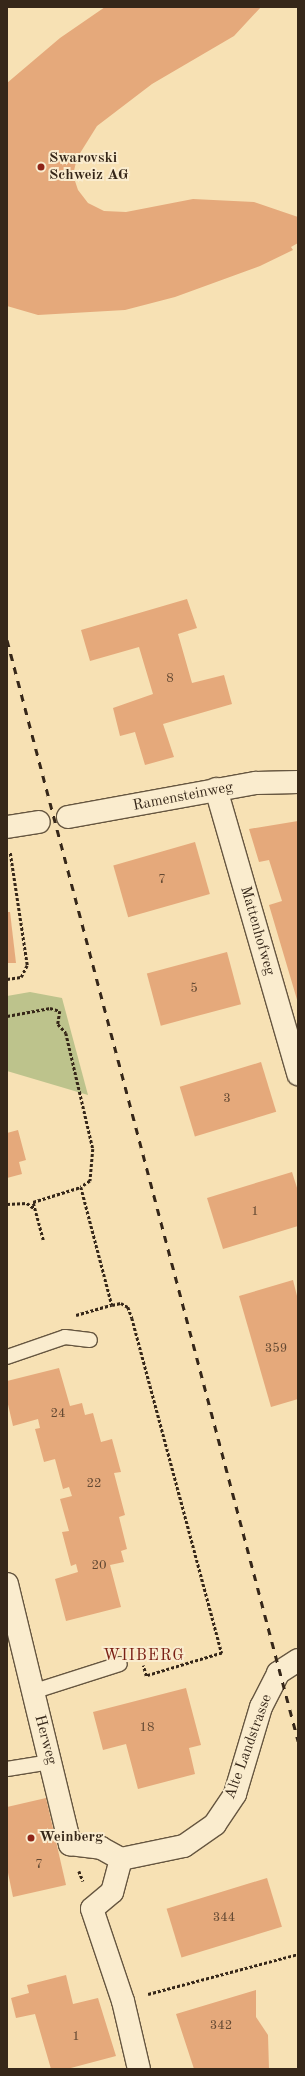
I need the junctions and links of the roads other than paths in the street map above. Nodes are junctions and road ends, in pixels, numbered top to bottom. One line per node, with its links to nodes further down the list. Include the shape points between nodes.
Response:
1 (298, 782): 2 (street, Ramensteinweg, via 256,783)
2 (216, 789): 3 (street, Ramensteinweg, via 111,812); 6 (street, Mattenhofweg)
3 (68, 817)
4 (39, 822): 5 (street)
5 (8, 838)
6 (298, 1074)
7 (90, 1340): 8 (lane, via 65,1337)
8 (7, 1357)
9 (7, 1584): 10 (street, Herweg)
10 (15, 1657): 13 (street, Herweg)
11 (298, 1660): 16 (street, Alte Landstrasse, via 278,1673 261,1707 235,1794 215,1824 184,1846)
12 (120, 1664): 13 (lane)
13 (32, 1692): 14 (street, Herweg)
14 (50, 1762): 15 (lane); 16 (street, Herweg, via 70,1844 101,1848)
15 (7, 1769)
16 (121, 1859): 17 (street, via 112,1892 92,1909 123,2001)
17 (139, 2069)

